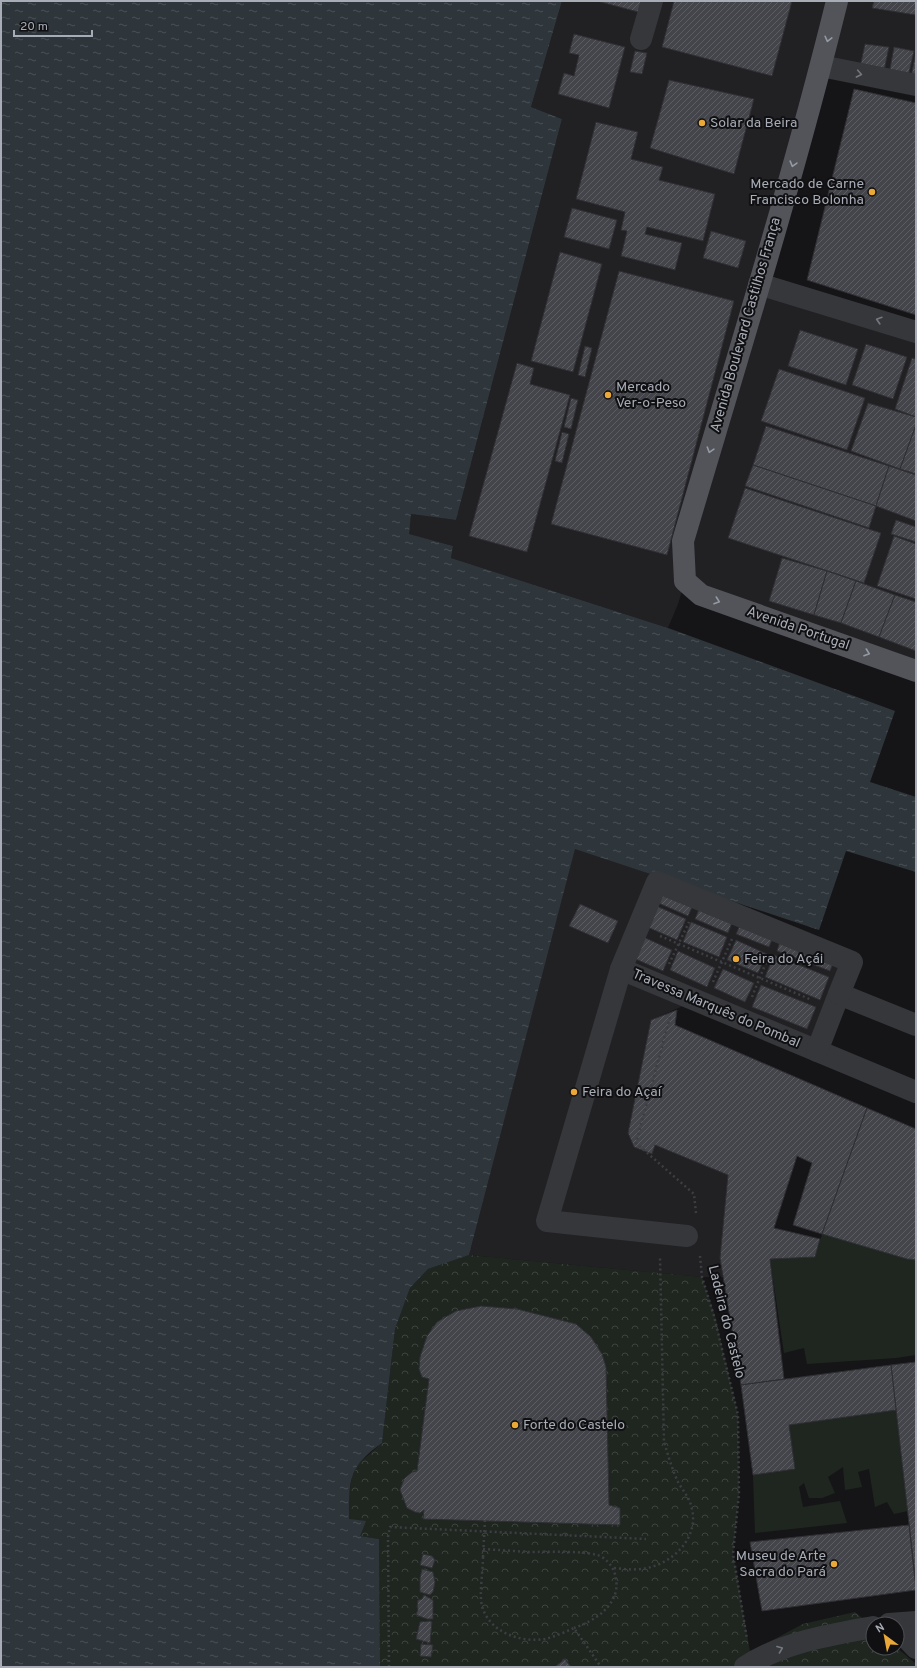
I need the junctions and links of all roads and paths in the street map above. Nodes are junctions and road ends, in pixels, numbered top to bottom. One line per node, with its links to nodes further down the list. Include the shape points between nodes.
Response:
1 (652, 1): 3 (street)
2 (837, 1): 4 (main road, Avenida Boulevard Castilhos França, one-way to 4)
3 (641, 39)
4 (821, 66): 5 (street, one-way to 5); 6 (main road, Avenida Boulevard Castilhos França, one-way to 6)
5 (916, 85)
6 (759, 284): 7 (street, one-way to 6); 8 (main road, Avenida Boulevard Castilhos França, one-way to 8, via 683,541)
7 (916, 332)
8 (685, 581): 9 (main road, Avenida Portugal, one-way to 9, via 701,596)
9 (916, 671)
10 (700, 899): 11 (street); 12 (street, via 658,882); 14 (path)
11 (741, 916): 13 (street); 15 (path)
12 (639, 927): 14 (path); 16 (street)
13 (778, 932): 17 (path); 19 (street, via 852,962)
14 (679, 944): 15 (path); 18 (path)
15 (722, 962): 17 (path); 20 (path)
16 (621, 969): 18 (street, Travessa Marquês do Pombal); 25 (street, Travessa Marquês do Pombal, via 547,1221)
17 (760, 978): 19 (path); 21 (path)
18 (668, 988): 20 (street, Travessa Marquês do Pombal); 25 (path, via 636,1143 694,1194)
19 (836, 1002): 22 (street); 23 (street)
20 (704, 1003): 21 (street, Travessa Marquês do Pombal)
21 (742, 1019): 23 (street, Travessa Marquês do Pombal)
22 (916, 1025)
23 (817, 1051): 24 (street, Travessa Marquês do Pombal)
24 (916, 1092)
25 (691, 1226)
26 (700, 1255): 38 (path, Ladeira do Castelo, via 702,1277 738,1415 739,1494 733,1554)
27 (661, 1279): 31 (path, via 664,1442 669,1461 690,1502 693,1524 687,1540 678,1553 643,1569)
28 (485, 1520): 30 (path, bridge)
29 (646, 1538): 39 (path, via 390,1527)
30 (483, 1549): 31 (path, via 601,1556); 34 (path, bridge, via 481,1605 493,1626 507,1635 523,1639 545,1639)
31 (614, 1568): 34 (path, via 617,1584 614,1598 603,1612 590,1622)
32 (916, 1622): 33 (street)
33 (905, 1623)
34 (574, 1628): 40 (path)
35 (865, 1628): 38 (street, one-way to 35, via 791,1645 822,1636)
36 (905, 1636): 37 (street)
37 (916, 1648)
38 (748, 1665)
39 (389, 1667)
40 (601, 1667)

